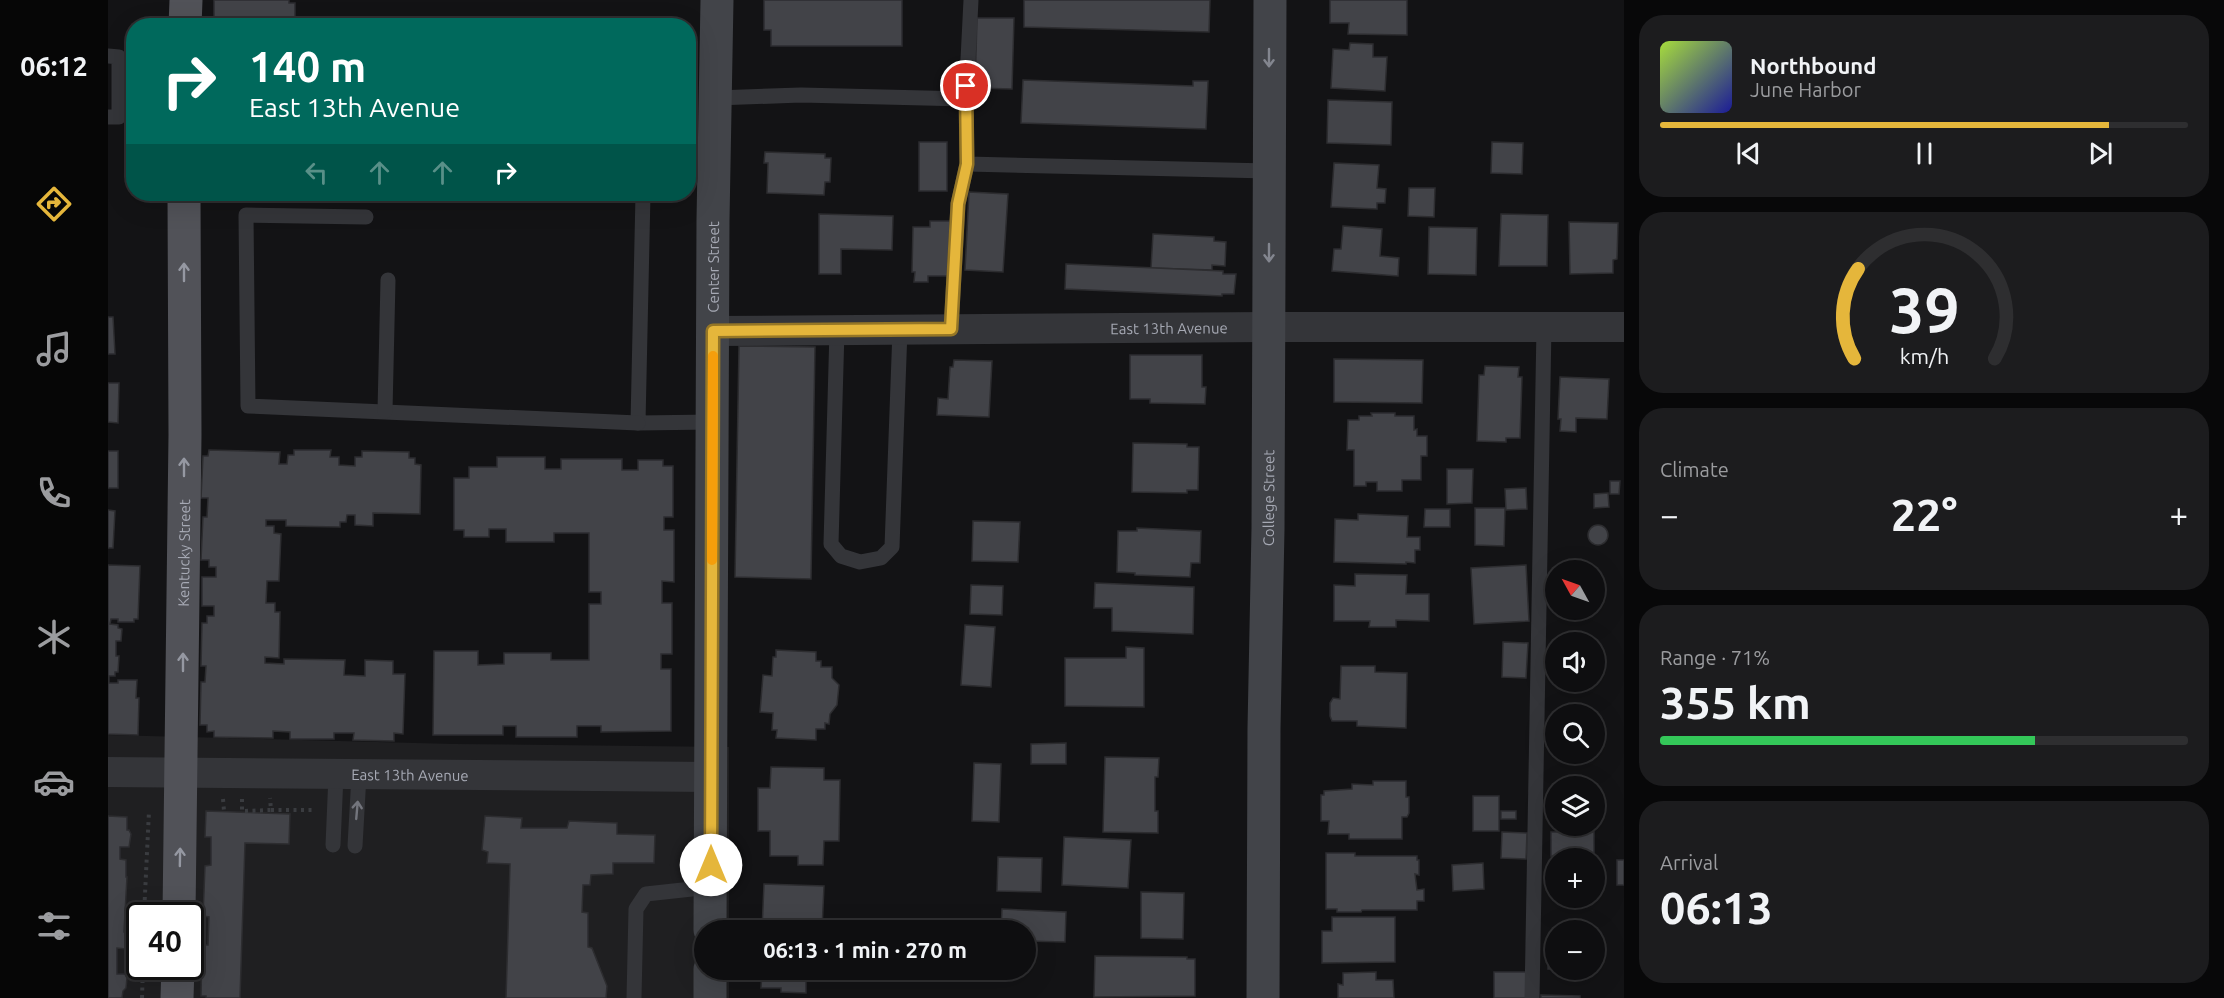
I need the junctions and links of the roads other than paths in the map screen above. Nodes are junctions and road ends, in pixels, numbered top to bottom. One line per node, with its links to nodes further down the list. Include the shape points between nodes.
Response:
1 (186, 0): 5 (main road)
2 (717, 0): 7 (street, Center Street)
3 (971, 0): 8 (lane)
4 (1269, 0): 12 (street, College Street, one-way to 12)
5 (185, 18)
6 (108, 56): 9 (lane, via 119,57)
7 (716, 98): 8 (lane, via 801,95); 10 (street, Center Street)
8 (966, 99): 11 (lane)
9 (120, 118)
10 (702, 143): 23 (street, Center Street)
11 (967, 164): 12 (lane); 20 (lane, via 958,204)
12 (1269, 171): 17 (street, College Street, one-way to 17)
13 (184, 201): 28 (main road, Kentucky Street, one-way to 13)
14 (643, 201): 26 (lane)
15 (366, 217): 24 (lane, via 246,215 248,406)
16 (388, 280): 24 (lane)
17 (1269, 327): 18 (street, East 13th Avenue); 20 (street, East 13th Avenue); 41 (street, College Street)
18 (1544, 327): 19 (street, East 13th Avenue); 42 (lane)
19 (1624, 327)
20 (951, 329): 22 (street, East 13th Avenue)
21 (837, 330): 22 (street, East 13th Avenue); 22 (lane, via 831,544 841,556 860,562 881,558 892,547); 23 (street, East 13th Avenue)
22 (900, 330)
23 (713, 331): 25 (street, Center Street)
24 (385, 411): 26 (lane)
25 (712, 422): 26 (lane); 30 (street, Center Street)
26 (638, 423)
27 (108, 772): 28 (street, East 13th Avenue)
28 (182, 774): 29 (street, East 13th Avenue); 34 (main road, Kentucky Street, one-way to 28)
29 (348, 775): 30 (street, East 13th Avenue); 31 (lane); 32 (lane, one-way to 29)
30 (711, 777): 33 (street, Center Street)
31 (333, 845)
32 (355, 846)
33 (710, 887): 35 (street, Center Street); 39 (lane, via 646,894 636,909)
34 (179, 902)
35 (710, 920)
36 (178, 980): 38 (main road)
37 (710, 980): 40 (street)
38 (177, 998)
39 (634, 998)
40 (710, 998)
41 (1263, 998)
42 (1532, 998)

